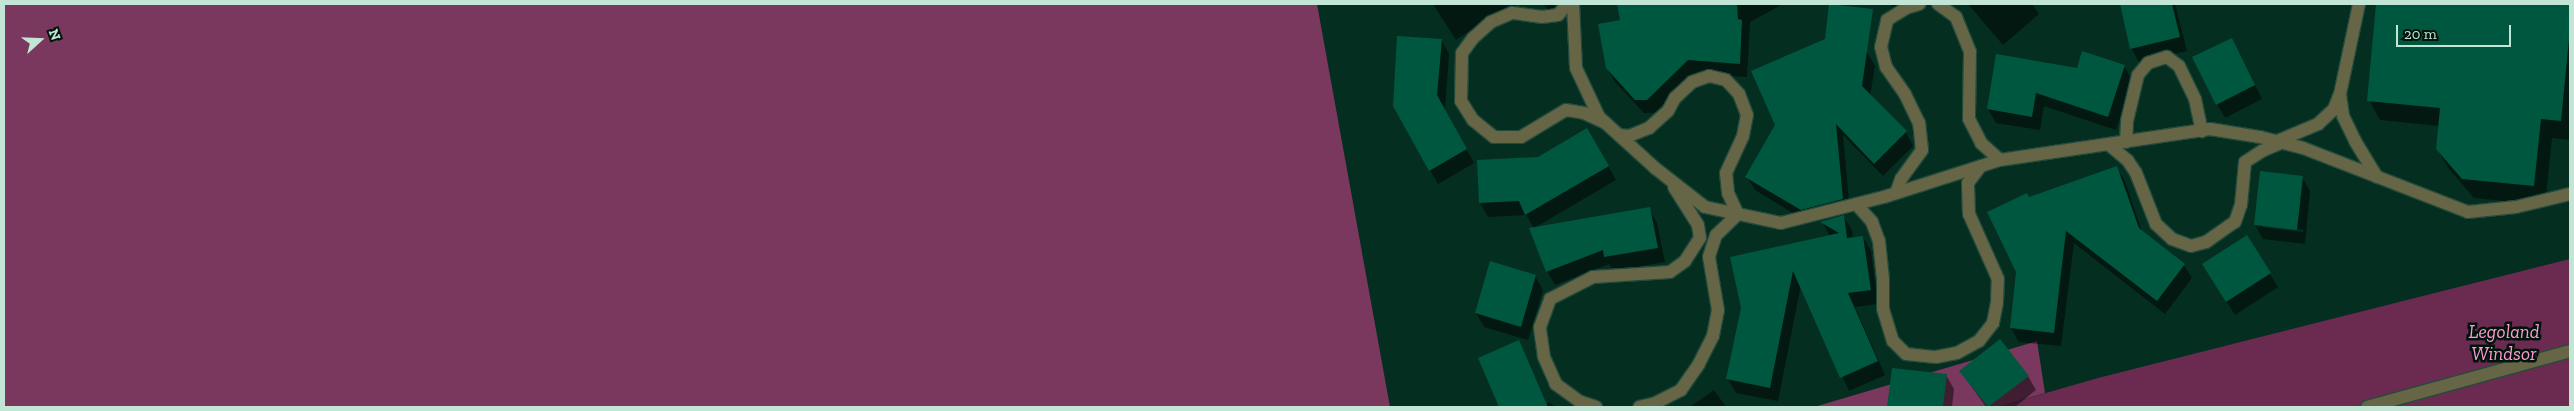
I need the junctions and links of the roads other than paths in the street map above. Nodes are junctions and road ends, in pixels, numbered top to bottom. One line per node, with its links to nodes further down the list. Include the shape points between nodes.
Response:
1 (1567, 4): 7 (lane, via 1558,15 1512,14 1491,22 1473,38 1462,53 1461,100 1473,120 1494,137 1521,137 1566,110)
2 (1573, 4): 7 (lane, via 1576,68 1599,117)
3 (1918, 4): 17 (lane, via 1887,20 1881,47 1886,67 1905,94 1919,123 1922,150 1901,179)
4 (1938, 4): 13 (lane, via 1956,17 1970,52 1969,119 1981,143)
5 (2359, 4): 6 (lane)
6 (2340, 94): 11 (lane, via 2334,109 2318,124); 15 (lane, via 2343,116)
7 (1605, 122): 9 (lane)
8 (2202, 131): 10 (lane); 10 (lane, via 2195,99 2178,66 2167,56 2148,63 2138,75 2127,121); 11 (lane, via 2210,129)
9 (1619, 135): 16 (lane); 20 (lane, via 1629,136 1649,128 1668,112 1675,98 1692,82 1709,76 1726,80 1739,94 1747,115 1743,136 1726,173 1728,193)
10 (2126, 142): 12 (lane)
11 (2278, 143): 12 (lane, via 2245,162 2241,205 2235,222 2206,242 2191,246 2172,239 2156,224 2136,173); 15 (lane, via 2303,148)
12 (2108, 144): 13 (lane)
13 (2000, 160): 14 (lane)
14 (1981, 166): 17 (lane); 19 (lane, via 1968,183 1969,214 1998,279 1997,302 1993,323 1979,341 1957,353 1936,358 1906,354 1893,341 1883,309 1878,241 1872,222)
15 (2378, 177): 18 (lane, via 2468,212 2516,207)
16 (1670, 180): 20 (lane, via 1705,207); 22 (lane, via 1698,224 1700,238 1685,261 1670,272 1592,277 1550,299 1540,327 1544,357 1556,384 1579,401)
17 (1896, 193): 19 (lane)
18 (2570, 194)
19 (1856, 204): 20 (lane, via 1781,223)
20 (1738, 214): 23 (lane, via 1716,235 1709,256 1718,310 1713,336 1699,364 1682,390 1656,403)
21 (2570, 352): 24 (lane)
22 (1596, 407)
23 (1639, 407)
24 (2367, 407)

